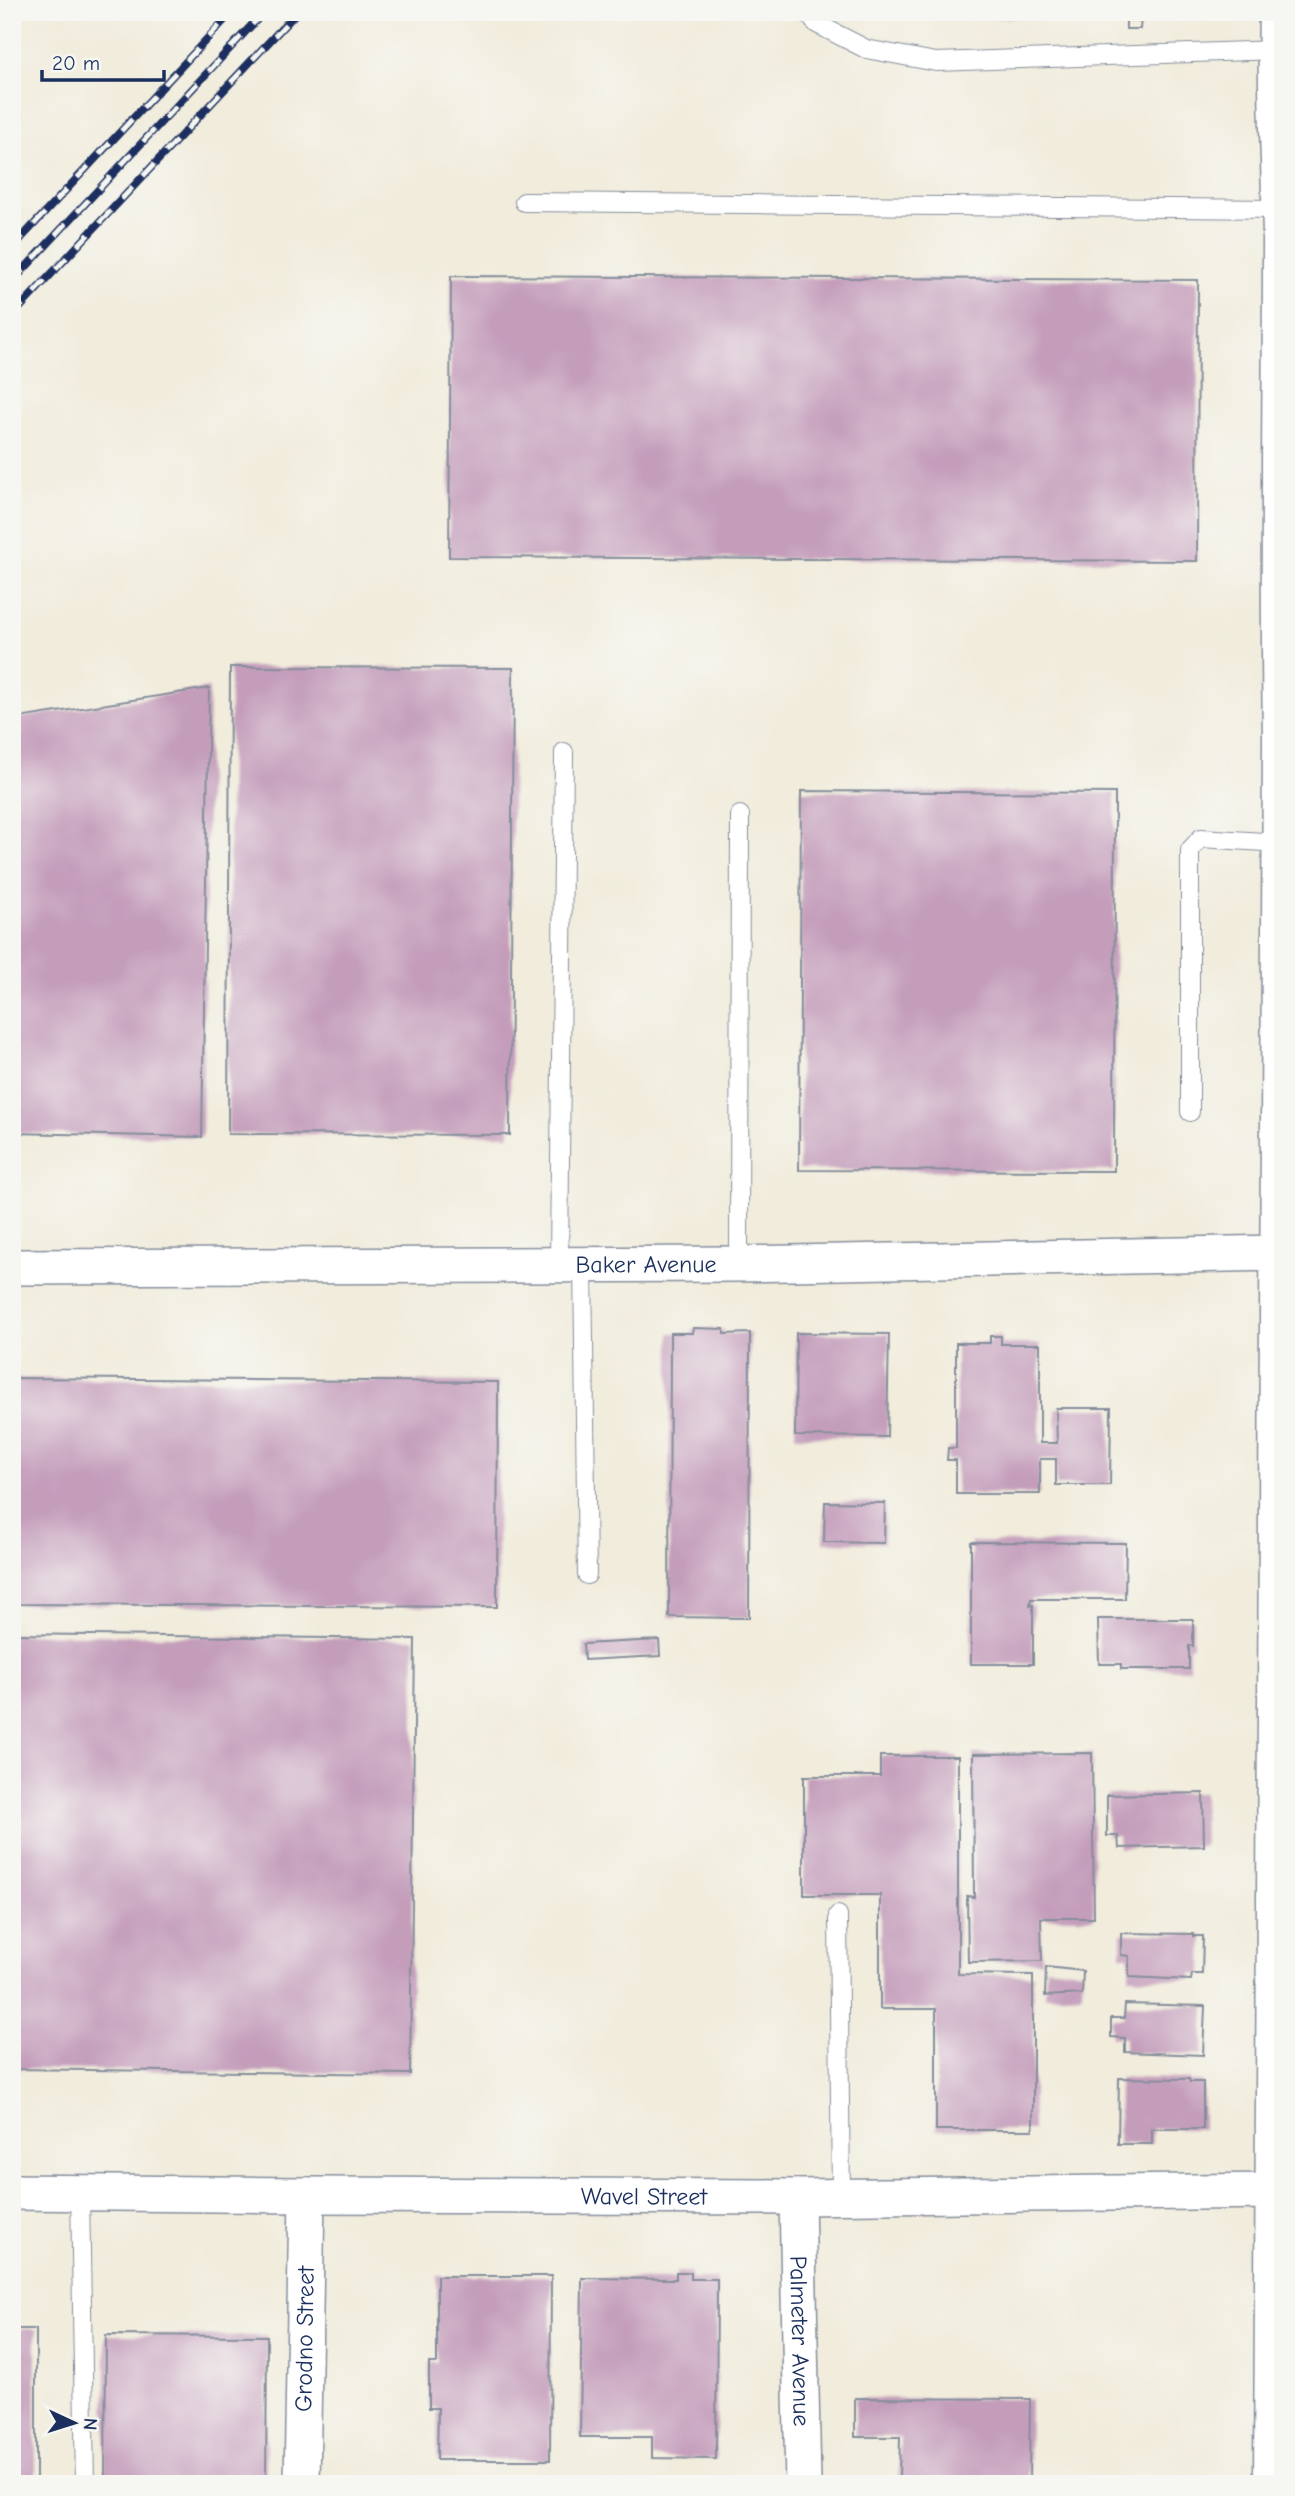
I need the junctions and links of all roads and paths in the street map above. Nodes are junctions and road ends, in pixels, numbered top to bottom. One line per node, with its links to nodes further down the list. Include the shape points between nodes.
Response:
1 (806, 12): 3 (lane, via 817,24 866,49 936,62)
2 (1278, 12): 3 (street)
3 (1277, 50): 5 (street)
4 (524, 202): 5 (lane)
5 (1282, 228): 6 (street)
6 (1281, 539): 7 (street)
7 (1282, 737): 10 (street)
8 (564, 752): 15 (lane)
9 (740, 815): 14 (lane)
10 (1280, 844): 11 (street); 12 (lane, via 1201,838 1190,850)
11 (1281, 1109): 13 (street)
12 (1191, 1112)
13 (1281, 1253): 14 (street, Baker Avenue); 18 (street)
14 (739, 1264): 15 (street, Baker Avenue)
15 (571, 1265): 16 (street, Baker Avenue); 17 (lane)
16 (12, 1267)
17 (587, 1575)
18 (1279, 1836): 20 (street)
19 (838, 1915): 26 (lane)
20 (1279, 2054): 21 (street)
21 (1275, 2191): 26 (street, Wavel Street); 27 (street)
22 (12, 2192): 23 (street, Wavel Street)
23 (80, 2193): 24 (street, Wavel Street); 28 (lane)
24 (307, 2195): 25 (street, Wavel Street); 29 (street, Grodno Street)
25 (797, 2197): 26 (street, Wavel Street); 30 (street, Palmeter Avenue)
26 (841, 2197)
27 (1278, 2361): 31 (street)
28 (85, 2484)
29 (302, 2484)
30 (803, 2484)
31 (1273, 2484)

